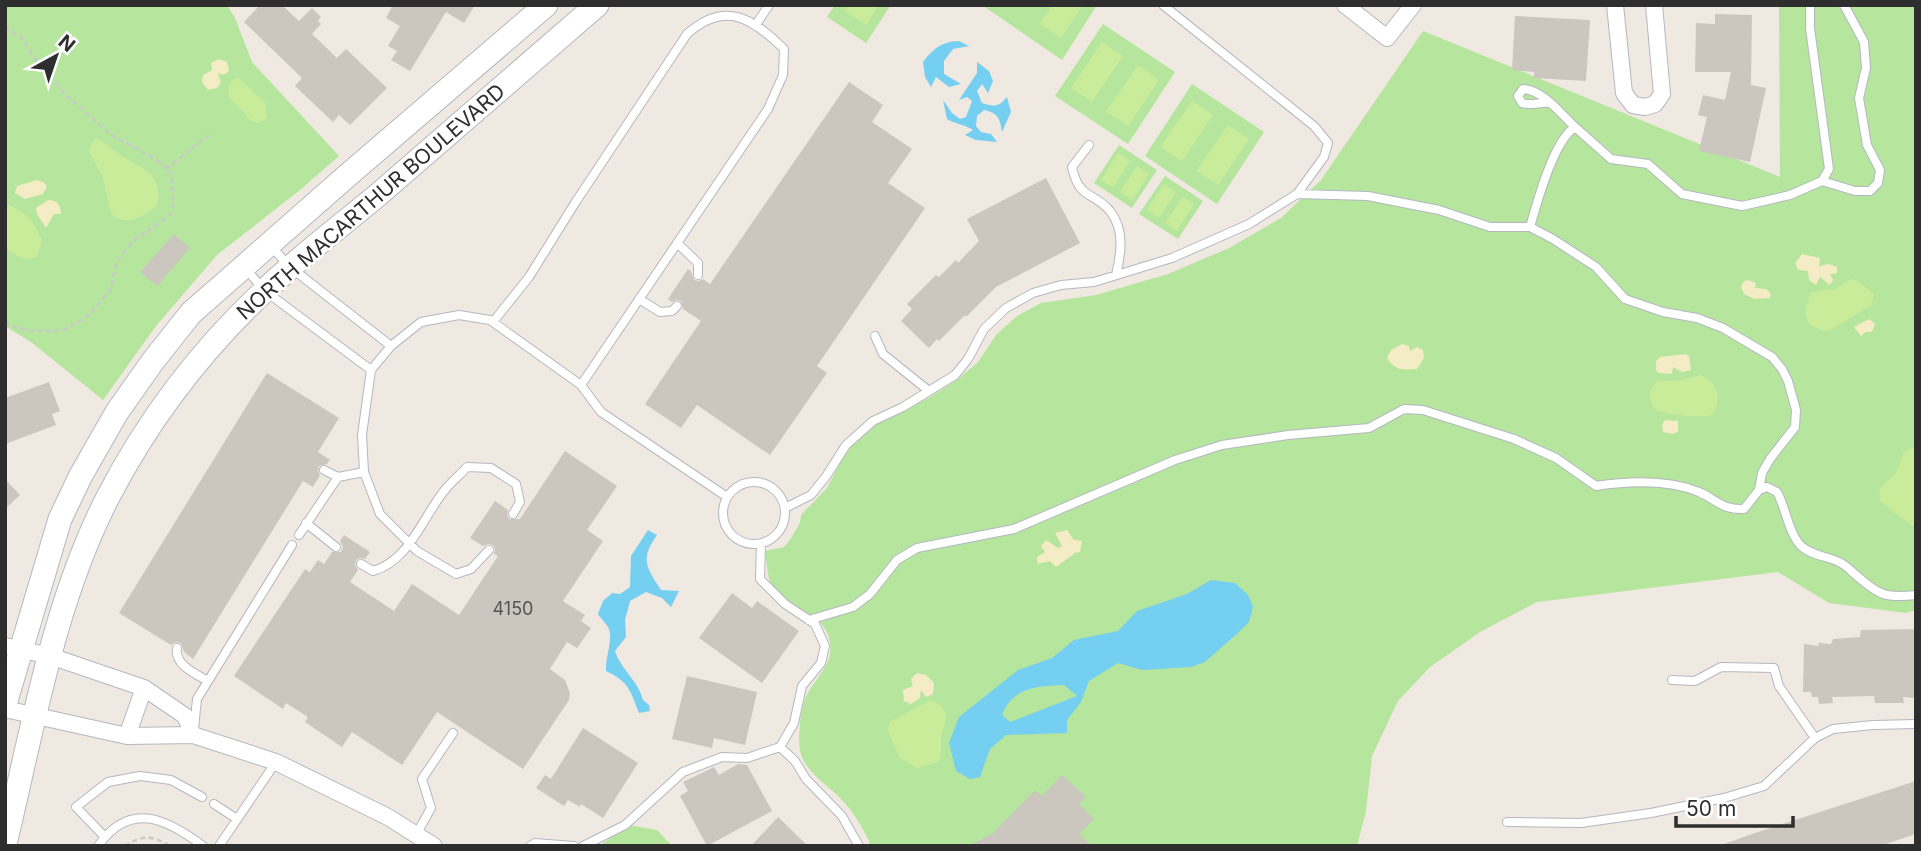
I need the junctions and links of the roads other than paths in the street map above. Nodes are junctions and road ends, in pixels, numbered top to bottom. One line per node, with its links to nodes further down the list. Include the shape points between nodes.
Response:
1 (546, 5): 19 (main road, NORTH MACARTHUR BOULEVARD)
2 (597, 5): 21 (main road, NORTH MACARTHUR BOULEVARD)
3 (769, 5): 11 (lane)
4 (1163, 5): 16 (lane, via 1314,126 1328,144)
5 (1345, 5): 6 (street, via 1387,38)
6 (1413, 5)
7 (1615, 5): 8 (street, via 1624,93 1633,105 1645,107 1655,104 1662,94)
8 (1654, 5)
9 (1810, 5): 15 (lane, via 1829,169)
10 (1844, 5): 15 (lane, via 1864,42 1866,68 1859,98 1867,145 1880,170 1878,183 1870,191)
11 (757, 23): 18 (lane, via 784,49 783,75 768,109); 27 (lane, via 729,12 702,19 687,34 529,277)
12 (1549, 103): 13 (lane)
13 (1575, 127): 15 (lane, via 1611,159 1648,164 1682,194 1742,206 1790,195); 17 (lane, via 1567,132 1555,156)
14 (1089, 145): 23 (lane, via 1072,167 1081,191 1109,210 1117,223 1121,240)
15 (1822, 181)
16 (1297, 194): 17 (lane, via 1368,196 1439,210 1490,227); 23 (lane, via 1238,229 1172,258)
17 (1530, 227): 36 (lane, via 1596,267 1625,299 1723,328 1772,357 1788,381 1796,410 1795,427 1770,459)
18 (677, 243): 22 (lane, via 698,263); 25 (lane)
19 (269, 244): 20 (main road, NORTH MACARTHUR BOULEVARD); 21 (lane)
20 (244, 267): 24 (lane); 50 (main road, NORTH MACARTHUR BOULEVARD, via 191,313 117,412 61,519)
21 (290, 267): 24 (main road, NORTH MACARTHUR BOULEVARD); 29 (lane)
22 (698, 275)
23 (1116, 275): 32 (lane, via 1033,293 1006,308 984,329 956,375)
24 (265, 291): 30 (lane); 52 (main road, NORTH MACARTHUR BOULEVARD, via 183,380 108,497 78,564)
25 (639, 299): 26 (lane, via 660,312); 31 (lane)
26 (677, 306)
27 (493, 322): 29 (lane, via 458,315 421,323); 31 (lane)
28 (875, 336): 32 (lane, via 883,354)
29 (391, 346): 30 (lane)
30 (371, 370): 34 (lane, via 362,435)
31 (581, 386): 37 (lane, via 601,412)
32 (929, 391): 38 (lane, via 873,421 846,445 811,495)
33 (324, 470): 35 (lane)
34 (364, 472): 35 (lane); 42 (lane, via 380,514)
35 (338, 477): 40 (lane)
36 (1759, 490): 48 (lane, via 1777,492 1791,529 1801,545 1815,555 1842,563 1890,598); 49 (lane, via 1744,509 1729,510 1699,492 1668,484 1596,486 1556,458 1514,439 1423,410 1404,409 1368,428 1222,445 1175,460 1013,529 917,548 897,560 870,594 853,607)
37 (727, 496): 38 (lane, via 741,484 760,482 777,491); 43 (lane, via 726,527 740,541)
38 (785, 508): 43 (lane, via 782,527)
39 (513, 514): 42 (lane, via 520,502 516,484 491,468 467,467 444,491)
40 (306, 523): 41 (lane); 45 (lane)
41 (299, 535)
42 (409, 543): 46 (lane, via 456,574 471,569); 47 (lane, via 385,567 373,570)
43 (761, 544): 49 (lane, via 760,579)
44 (292, 545): 54 (lane)
45 (336, 547)
46 (489, 550)
47 (361, 564)
48 (1916, 595)
49 (809, 620): 63 (lane, via 825,646 821,663 802,686 794,723)
50 (13, 648): 52 (street); 56 (main road, NORTH MACARTHUR BOULEVARD)
51 (177, 648): 54 (lane, via 179,662)
52 (50, 656): 55 (street); 57 (main road, NORTH MACARTHUR BOULEVARD)
53 (1672, 680): 62 (lane, via 1695,681 1721,667 1774,668 1779,686)
54 (208, 681): 60 (lane, via 197,699)
55 (144, 688): 60 (street, via 185,716); 61 (street)
56 (5, 707): 57 (street)
57 (36, 715): 61 (street); 71 (main road, NORTH MACARTHUR BOULEVARD)
58 (1916, 724): 62 (lane, via 1833,729)
59 (453, 733): 69 (lane, via 422,779 430,808)
60 (193, 735): 61 (street); 64 (street)
61 (127, 736)
62 (1815, 738): 68 (lane, via 1764,786 1724,798 1581,823)
63 (780, 747): 78 (lane, via 747,758 722,757 684,772 625,825); 79 (lane, via 842,816)
64 (276, 762): 67 (lane); 69 (street)
65 (202, 797): 70 (lane, via 171,780 140,776 108,782 76,807)
66 (214, 804): 67 (lane)
67 (237, 819): 74 (lane)
68 (1507, 822)
69 (416, 835): 75 (street)
70 (104, 836): 72 (lane); 73 (lane, via 142,817 160,820)
71 (5, 844)
72 (98, 846)
73 (203, 846)
74 (219, 846)
75 (434, 846)
76 (530, 846): 77 (lane)
77 (574, 846)
78 (583, 846)
79 (859, 846)

